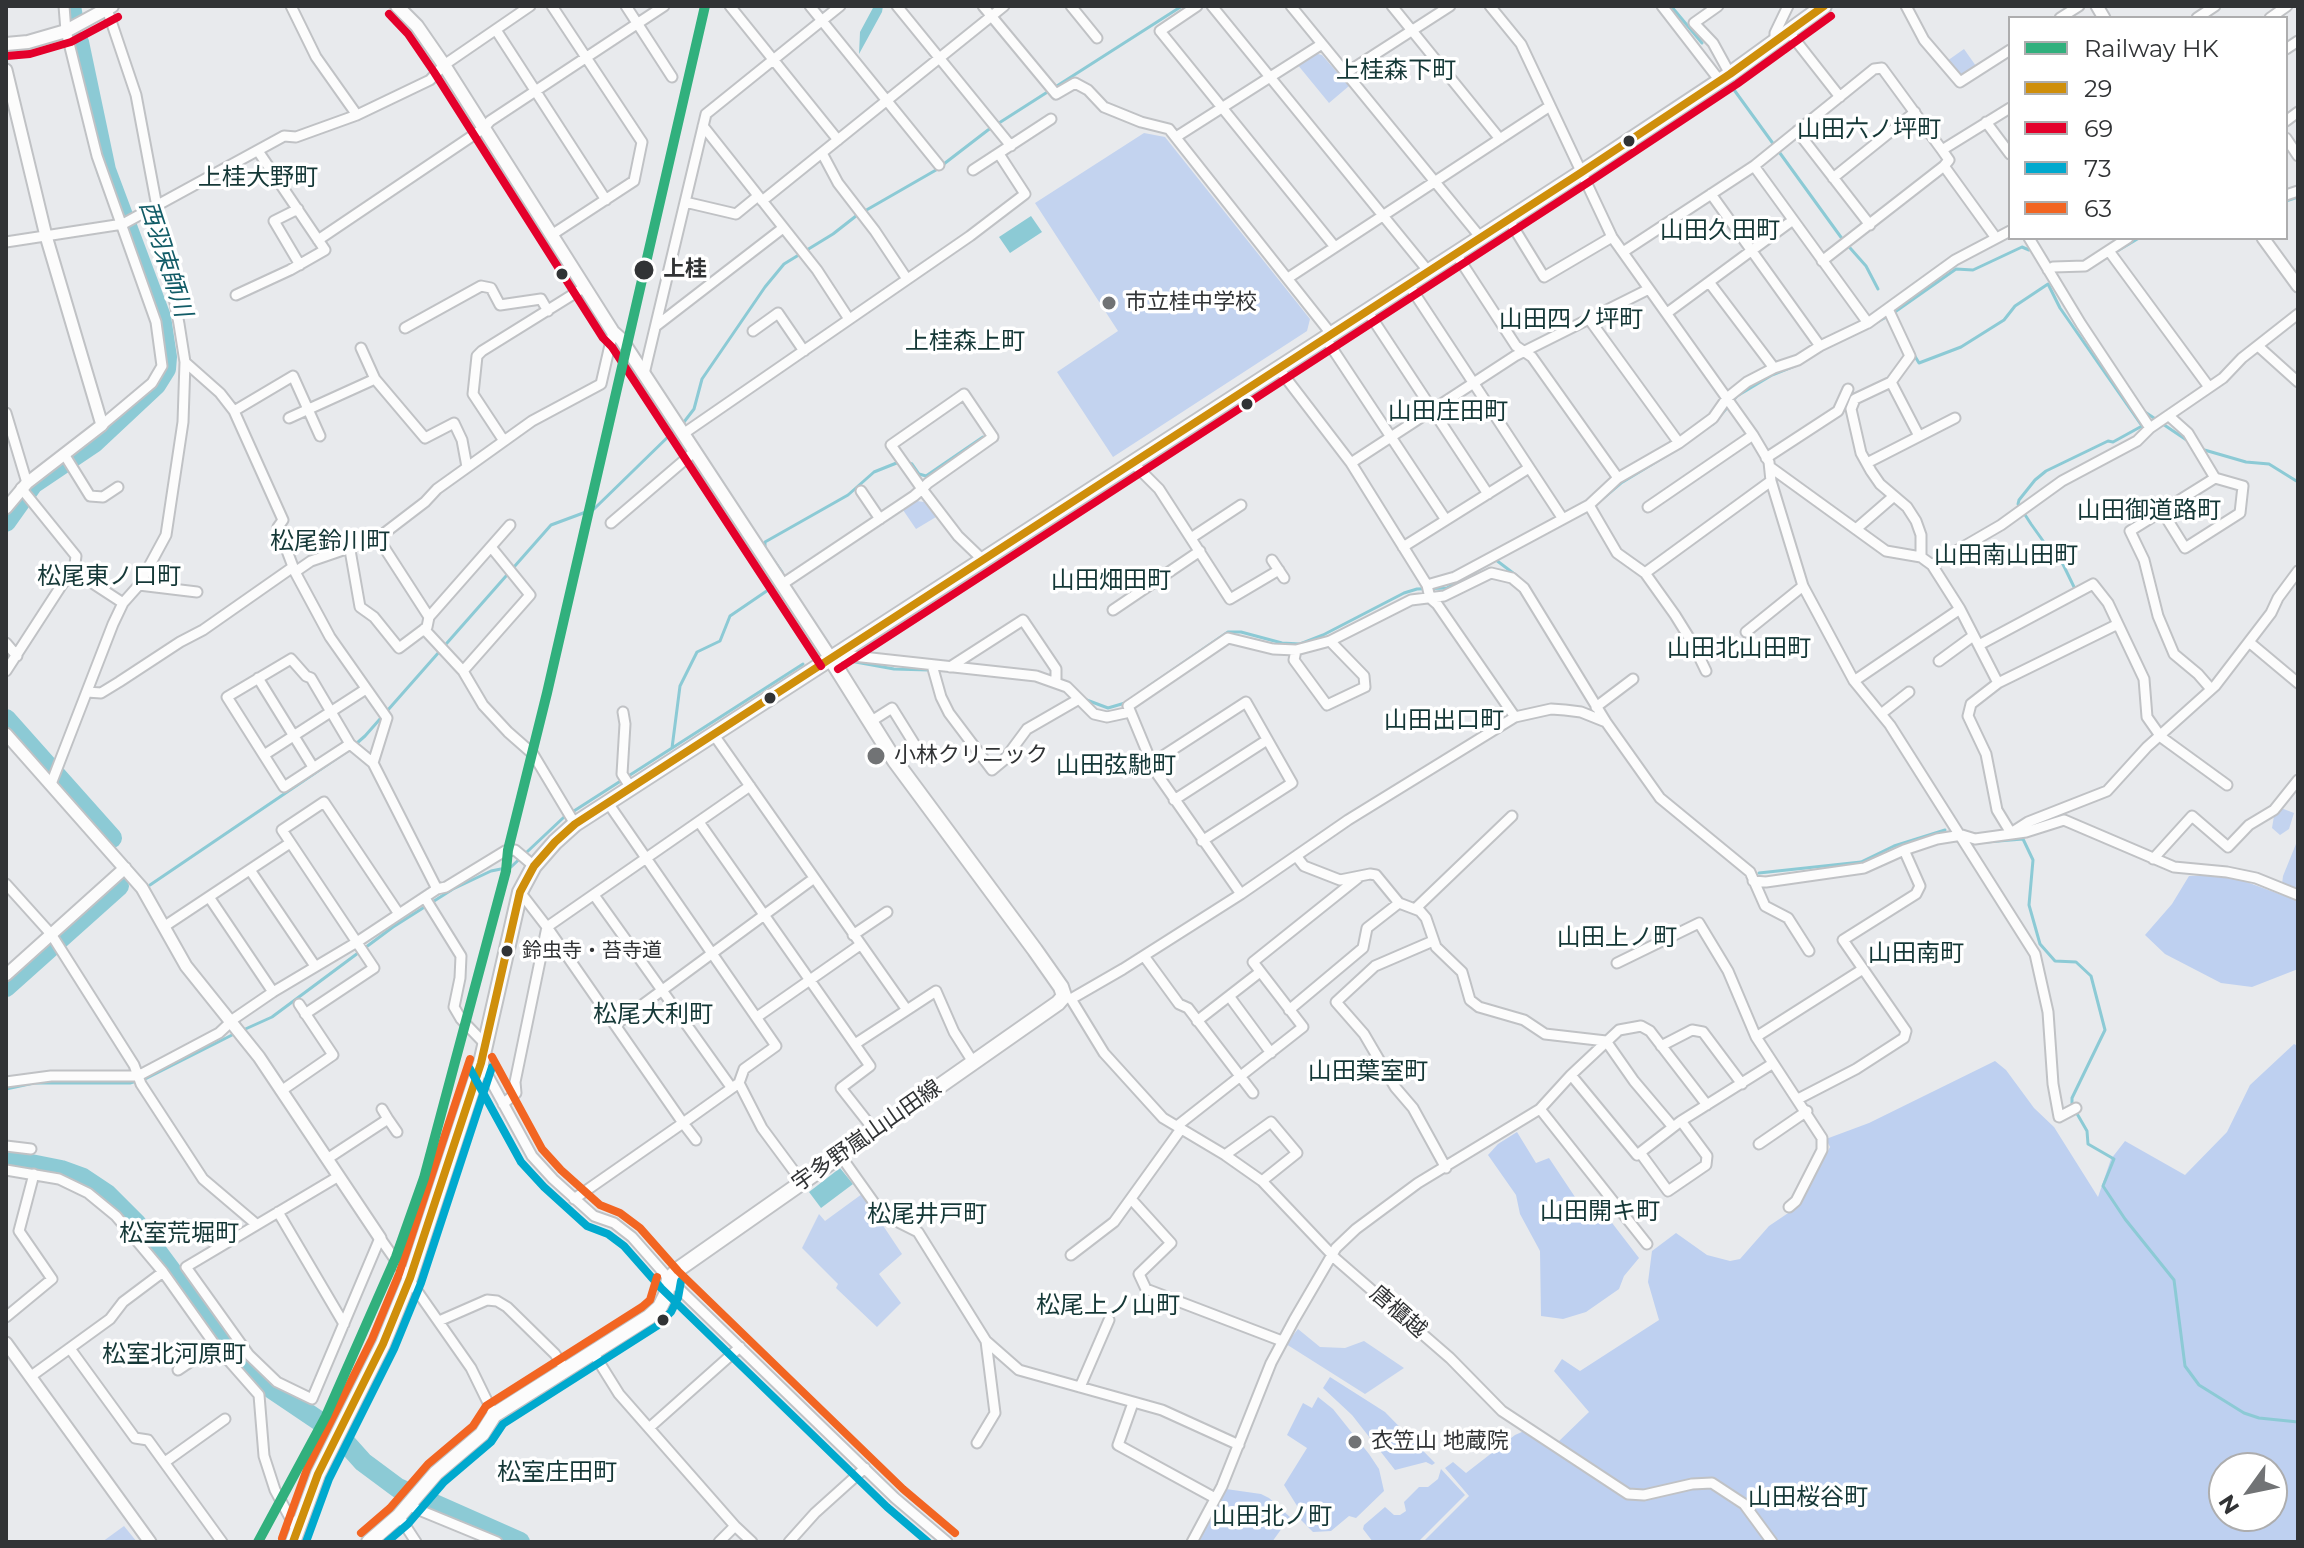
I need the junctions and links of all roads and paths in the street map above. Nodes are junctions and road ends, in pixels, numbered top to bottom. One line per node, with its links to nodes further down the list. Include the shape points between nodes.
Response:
1 (64, 6): 31 (street)
2 (291, 6): 55 (street, via 316,57)
3 (397, 6): 42 (main road)
4 (530, 6): 30 (street)
5 (552, 6): 39 (street)
6 (626, 6): 29 (street)
7 (664, 6): 29 (street)
8 (730, 6): 41 (street)
9 (810, 6): 28 (street)
10 (840, 6): 28 (street)
11 (897, 6): 40 (street)
12 (983, 6): 27 (street)
13 (1004, 6): 27 (street)
14 (1071, 6): 34 (street)
15 (1197, 6): 52 (street, via 1160,31)
16 (1212, 6): 45 (street)
17 (1291, 6): 37 (street)
18 (1392, 6): 32 (street)
19 (1450, 6): 32 (street)
20 (1490, 6): 51 (street, via 1521,44)
21 (1662, 6): 47 (street)
22 (1718, 6): 47 (street, via 1694,23 1713,43)
23 (1788, 6): 35 (street)
24 (1824, 6): 33 (main road)
25 (1906, 6): 38 (street, via 1924,40 1960,82)
26 (108, 7): 31 (main road); 81 (street, via 136,95)
27 (991, 16): 40 (street); 61 (street, via 1056,94 1075,83 1104,107 1169,129)
28 (822, 21): 41 (street); 50 (street)
29 (637, 24): 39 (street); 46 (street)
30 (496, 30): 42 (street); 48 (street)
31 (66, 31): 36 (main road); 86 (street, via 97,156)
32 (1412, 31): 44 (street); 62 (street)
33 (1789, 32): 35 (main road); 49 (street)
34 (1097, 38)
35 (1775, 42): 47 (main road)
36 (6, 44)
37 (1322, 44): 44 (street); 45 (street)
38 (2008, 51)
39 (586, 58): 48 (street); 79 (street, via 642,142 634,181)
40 (939, 59): 50 (street); 64 (street)
41 (773, 60): 58 (street, via 706,114); 63 (street)
42 (444, 65): 55 (street, via 430,80); 59 (main road)
43 (6, 70): 91 (street)
44 (1346, 73): 76 (street)
45 (1269, 76): 52 (street); 83 (street)
46 (672, 77)
47 (1725, 77): 74 (main road)
48 (535, 91): 59 (street); 79 (street)
49 (1840, 97): 54 (street, via 1882,68); 60 (street)
50 (887, 101): 63 (street); 70 (street)
51 (1550, 106): 62 (street); 74 (street)
52 (1220, 107): 61 (street); 100 (street)
53 (2008, 109): 57 (street)
54 (1915, 112): 65 (street); 75 (street)
55 (357, 115): 66 (street, via 296,137 284,136)
56 (1051, 119): 64 (street)
57 (1986, 122): 65 (street); 67 (street)
58 (703, 126): 78 (street); 80 (street)
59 (484, 128): 90 (main road); 95 (street)
60 (1797, 131): 71 (street); 75 (street)
61 (1176, 137): 109 (street)
62 (1500, 139): 76 (street)
63 (838, 140): 68 (street)
64 (1011, 146): 69 (street)
65 (1942, 150): 72 (street, via 1949,160)
66 (258, 151): 81 (street); 82 (street)
67 (2008, 151)
68 (822, 153): 78 (street); 110 (street)
69 (999, 154): 73 (street); 110 (street, via 1025,194)
70 (939, 165)
71 (1754, 166): 77 (street); 85 (street)
72 (1944, 166): 87 (street); 94 (street)
73 (973, 170)
74 (1582, 172): 84 (main road); 92 (street)
75 (1833, 178): 87 (street)
76 (1435, 181): 83 (street); 93 (street)
77 (1711, 194): 102 (street); 103 (street)
78 (760, 199): 80 (street, via 736,214); 88 (street)
79 (606, 200): 90 (street)
80 (685, 202): 125 (street)
81 (156, 207): 86 (street); 135 (street)
82 (298, 209): 95 (street); 106 (street, via 274,221)
83 (1383, 216): 100 (street); 108 (street)
84 (1509, 220): 92 (street, via 1544,277); 93 (main road)
85 (1793, 220): 103 (street); 105 (street)
86 (125, 222): 91 (street); 153 (street, via 156,322 162,366 152,383)
87 (1870, 225): 105 (street)
88 (783, 228): 122 (street); 125 (street)
89 (2008, 232): 94 (street)
90 (553, 234): 114 (main road)
91 (46, 236): 99 (street); 153 (street)
92 (1612, 237): 102 (street)
93 (1481, 238): 104 (main road)
94 (1996, 238): 117 (street, via 1955,260)
95 (318, 240): 106 (street, via 325,250)
96 (2030, 240): 107 (street)
97 (2125, 240): 101 (street)
98 (2265, 240): 112 (street)
99 (6, 242)
100 (1335, 247): 109 (street)
101 (2109, 251): 107 (street, via 2085,266); 143 (street)
102 (1623, 252): 115 (street)
103 (1750, 252): 111 (street); 130 (street)
104 (1456, 254): 108 (main road); 134 (street)
105 (1822, 261): 124 (street)
106 (300, 265): 116 (street)
107 (2048, 270): 154 (street)
108 (1429, 272): 113 (main road)
109 (1288, 278): 129 (street)
110 (907, 279): 122 (street)
111 (1709, 282): 120 (street); 136 (street)
112 (2297, 282)
113 (1409, 285): 119 (main road); 142 (street)
114 (585, 287): 118 (street); 128 (main road)
115 (1649, 289): 120 (street); 123 (street)
116 (236, 295)
117 (1888, 309): 124 (street); 140 (street, via 1910,356)
118 (548, 311): 126 (street, via 541,299 500,305 491,288 481,286); 160 (street, via 477,356 473,394)
119 (1368, 312): 129 (main road); 147 (street)
120 (1667, 313): 145 (street)
121 (2298, 314): 131 (street)
122 (849, 319): 133 (street)
123 (1589, 319): 134 (street); 161 (street)
124 (1868, 323): 130 (street)
125 (655, 327): 138 (street)
126 (405, 328)
127 (753, 331): 133 (street, via 778,313)
128 (613, 332): 138 (main road); 160 (street, via 601,384)
129 (1329, 337): 137 (main road); 158 (street)
130 (1820, 346): 136 (street)
131 (2258, 346): 141 (street); 143 (street)
132 (361, 348): 139 (street)
133 (804, 351): 155 (street)
134 (1524, 352): 142 (street); 170 (street)
135 (185, 362): 148 (street); 204 (street, via 183,422 166,535)
136 (1774, 368): 145 (street)
137 (1279, 369): 164 (street); 167 (main road)
138 (644, 374): 155 (main road)
139 (375, 379): 146 (street); 168 (street, via 425,438 454,423)
140 (1891, 382): 159 (street); 166 (street, via 1855,399 1851,409)
141 (2298, 382)
142 (1473, 383): 147 (street); 169 (street)
143 (2209, 387): 150 (street)
144 (1848, 389): 165 (street, via 1838,411)
145 (1727, 398): 156 (street); 161 (street, via 1713,418)
146 (307, 409): 148 (street, via 293,376); 151 (street); 157 (street)
147 (1432, 409): 158 (street); 177 (street)
148 (234, 411): 200 (street, via 283,520 278,527)
149 (6, 413): 175 (street)
150 (2169, 416): 154 (street); 171 (street, via 2188,433)
151 (289, 418)
152 (1955, 418): 159 (street)
153 (102, 425): 163 (street)
154 (2150, 428): 199 (street, via 2137,441 2062,481)
155 (683, 434): 162 (main road)
156 (1753, 435): 165 (street); 181 (street)
157 (320, 436)
158 (1391, 436): 164 (street); 186 (street)
159 (1919, 436): 166 (street)
160 (504, 441): 168 (street)
161 (1679, 443): 170 (street)
162 (694, 452): 187 (street); 205 (main road)
163 (67, 458): 173 (street, via 90,496 103,497); 175 (street)
164 (1351, 463): 193 (street)
165 (1768, 463): 172 (street); 189 (street)
166 (1867, 463): 178 (street)
167 (1134, 464): 191 (street, via 1159,489); 198 (main road)
168 (467, 467): 190 (street)
169 (1529, 468): 177 (street); 185 (street)
170 (1618, 478): 180 (street)
171 (2215, 478): 183 (street); 183 (street, via 2243,486 2240,513 2185,548)
172 (1771, 481): 203 (street); 207 (street)
173 (118, 487)
174 (922, 489): 174 (street, via 891,445 964,394 993,437); 184 (street); 198 (street)
175 (25, 490): 182 (street); 201 (street, via 76,556)
176 (861, 491): 184 (street)
177 (1488, 494): 186 (street)
178 (1894, 496): 189 (street); 196 (street, via 1916,521)
179 (1241, 505): 191 (street)
180 (1589, 505): 185 (street); 203 (street, via 1617,553)
181 (1648, 507)
182 (6, 508)
183 (2162, 511): 237 (street, via 2130,531 2174,654)
184 (880, 519): 205 (street)
185 (1563, 519): 206 (street, via 1455,577)
186 (1446, 520): 193 (street)
187 (611, 523)
188 (510, 525): 192 (street)
189 (1856, 529): 196 (street, via 1886,551)
190 (378, 538): 194 (street); 213 (street)
191 (1191, 538): 195 (street)
192 (491, 547): 213 (street); 228 (street, via 530,595)
193 (1403, 547): 206 (street)
194 (350, 550): 200 (street); 215 (street, via 360,607 399,648)
195 (1200, 551): 197 (street, via 1230,599 1282,574); 212 (street)
196 (1921, 557): 199 (street)
197 (1272, 560)
198 (984, 561): 223 (main road)
199 (1932, 565): 211 (street)
200 (294, 570): 236 (street); 238 (street, via 101,693)
201 (74, 571): 210 (street); 222 (street)
202 (2298, 571): 219 (street)
203 (1645, 573): 229 (street)
204 (139, 585): 208 (street); 210 (street)
205 (781, 585): 223 (main road)
206 (1427, 585): 209 (street)
207 (1803, 586): 216 (street); 233 (street)
208 (197, 592)
209 (1430, 598): 217 (street, via 1411,600); 241 (street, via 1491,573 1512,578 1524,588); 246 (street)
210 (123, 603): 238 (street)
211 (1960, 609): 218 (street); 233 (street)
212 (1113, 610)
213 (429, 617): 215 (street)
214 (2118, 624): 218 (street, via 2093,584); 234 (street); 252 (street, via 2144,679 2147,717)
215 (424, 629): 228 (street)
216 (1746, 632)
217 (1330, 641): 221 (street); 221 (street, via 1364,676 1365,687 1327,705 1294,660)
218 (1976, 641): 224 (street); 234 (street)
219 (2249, 642): 235 (street); 237 (street)
220 (6, 643): 222 (street)
221 (1296, 650): 244 (street, via 1228,638 1128,706)
222 (17, 656): 227 (street)
223 (831, 659): 225 (street, via 853,656); 247 (main road); 250 (main road)
224 (1939, 661)
225 (932, 665): 226 (street); 240 (street, via 949,713 992,770 1027,729)
226 (950, 667): 232 (street); 232 (street, via 1023,620 1056,669)
227 (6, 671)
228 (463, 671): 268 (street, via 483,705 533,754)
229 (1706, 671)
230 (258, 678): 242 (street, via 291,659 311,678); 251 (street); 255 (street, via 227,697)
231 (1633, 679): 241 (street)
232 (1056, 681): 240 (street)
233 (1854, 681): 245 (street)
234 (1998, 683): 270 (street, via 1971,704 1968,716 1986,754 1997,810)
235 (2298, 683)
236 (366, 689): 242 (street); 257 (street, via 387,718)
237 (2211, 689): 252 (street)
238 (87, 692): 260 (street)
239 (1909, 692): 245 (street)
240 (1079, 699): 244 (street, via 1094,714)
241 (1596, 707): 248 (street)
242 (330, 712): 251 (street); 254 (street)
243 (623, 712): 264 (street, via 622,774)
244 (1130, 712): 258 (street)
245 (1881, 714): 271 (street)
246 (1515, 717): 248 (street, via 1551,709); 275 (street)
247 (870, 722): 256 (main road); 256 (street, via 892,708 908,732 915,745)
248 (1606, 722): 283 (street, via 1660,798 1750,872)
249 (6, 734): 260 (street)
250 (714, 735): 263 (street); 264 (main road)
251 (293, 736): 255 (street); 259 (street)
252 (2161, 737): 262 (street); 270 (street, via 2107,791)
253 (1267, 740): 258 (street, via 1246,702); 265 (street); 272 (street, via 1292,783)
254 (350, 744): 257 (street); 259 (street)
255 (264, 755): 259 (street, via 284,787)
256 (895, 761): 316 (main road)
257 (373, 763): 285 (street)
258 (1152, 763): 265 (street)
259 (313, 767)
260 (53, 777): 279 (street)
261 (2298, 780): 277 (street, via 2274,810 2228,847 2192,816)
262 (2227, 785)
263 (750, 786): 269 (street); 282 (street)
264 (631, 788): 266 (main road)
265 (1174, 800): 272 (street)
266 (608, 803): 268 (main road); 276 (street)
267 (1512, 816): 293 (street)
268 (571, 818): 278 (main road)
269 (699, 822): 276 (street); 296 (street)
270 (2011, 833): 271 (street, via 1975,839); 277 (street, via 2064,820)
271 (1962, 835): 274 (street); 347 (street, via 2035,954 2048,1012 2059,1117)
272 (1202, 841): 287 (street)
273 (290, 843): 280 (street); 295 (street, via 282,830 324,802); 302 (street)
274 (1904, 850): 283 (street, via 1864,868); 309 (street, via 1920,886 1916,894 1843,940)
275 (1297, 857): 281 (street, via 1323,876); 287 (street)
276 (645, 859): 288 (street); 305 (street)
277 (2153, 859): 289 (street, via 2174,867 2256,878)
278 (534, 866): 285 (street, via 515,850 505,851); 286 (main road)
279 (125, 868): 297 (street); 300 (street)
280 (250, 870): 290 (street); 308 (street)
281 (1358, 878): 292 (street, via 1376,875); 310 (street, via 1253,962)
282 (813, 879): 296 (street); 299 (street)
283 (1753, 881): 304 (street, via 1765,906 1788,918)
284 (6, 884): 300 (street)
285 (437, 889): 291 (street)
286 (520, 892): 298 (street); 328 (main road)
287 (1241, 894): 306 (street)
288 (594, 895): 298 (street); 313 (street)
289 (2298, 895)
290 (209, 897): 297 (street); 314 (street)
291 (425, 898): 295 (street); 328 (street, via 461,956 454,1007)
292 (1399, 903): 293 (street); 319 (street, via 1367,928 1363,948)
293 (1415, 909): 301 (street, via 1426,918)
294 (887, 912): 299 (street)
295 (399, 914): 302 (street)
296 (764, 916): 305 (street); 312 (street)
297 (165, 926): 323 (street, via 186,966)
298 (547, 927): 324 (street); 343 (street, via 516,1093)
299 (853, 935): 303 (street)
300 (55, 940): 311 (street); 336 (street)
301 (1433, 941): 326 (street, via 1462,972 1466,992 1479,1007 1524,1020 1545,1034); 363 (street, via 1375,966 1336,1002 1364,1034)
302 (357, 942): 308 (street); 320 (street, via 374,968)
303 (860, 945): 312 (street); 318 (street)
304 (1809, 951)
305 (712, 955): 313 (street); 321 (street)
306 (1144, 956): 316 (street); 322 (street)
307 (1617, 963): 325 (street, via 1699,923 1728,971)
308 (315, 966): 314 (street)
309 (1863, 969): 325 (street); 342 (street, via 1906,1031 1904,1038)
310 (1260, 972): 315 (street); 319 (street)
311 (6, 975)
312 (810, 981): 321 (street); 327 (street)
313 (662, 991): 324 (street); 339 (street)
314 (273, 992): 323 (street)
315 (1229, 996): 322 (street); 330 (street)
316 (1068, 997): 331 (main road, 宇多野嵐山山田線); 352 (street, 唐櫃越, via 1104,1053 1163,1118)
317 (299, 1004): 320 (street)
318 (907, 1010): 327 (street); 331 (street, via 936,991)
319 (1289, 1010): 330 (street, via 1303,1027)
320 (305, 1014): 340 (street, via 333,1055)
321 (757, 1017): 339 (street, via 776,1046 744,1069)
322 (1197, 1021): 335 (street)
323 (232, 1024): 336 (street); 340 (street)
324 (615, 1025): 350 (street)
325 (1756, 1037): 333 (street)
326 (1606, 1041): 329 (street, via 1619,1030 1641,1026); 334 (street); 351 (street, via 1634,1081)
327 (855, 1044): 353 (street, via 870,1066 841,1088)
328 (486, 1045): 332 (main road)
329 (1661, 1046): 338 (street, via 1692,1030 1703,1032); 344 (street)
330 (1271, 1053): 335 (street)
331 (973, 1062): 353 (main road, 宇多野嵐山山田線)
332 (481, 1063): 343 (street); 379 (main road)
333 (1772, 1064): 338 (street); 342 (street)
334 (1571, 1075): 346 (street); 359 (street)
335 (1241, 1076): 341 (street); 352 (street)
336 (139, 1079): 337 (street, via 51,1076); 373 (street, via 203,1179)
337 (6, 1082)
338 (1742, 1084): 344 (street)
339 (735, 1085): 350 (street); 368 (street)
340 (281, 1091): 362 (street)
341 (1253, 1093)
342 (1798, 1099): 348 (street)
343 (503, 1104): 369 (street, via 532,1156)
344 (1707, 1105): 351 (street)
345 (382, 1109): 349 (street)
346 (1540, 1109): 363 (street); 375 (street)
347 (2073, 1110)
348 (1807, 1111): 356 (street); 371 (street, via 1822,1138 1822,1150)
349 (388, 1119): 354 (street); 362 (street)
350 (683, 1123): 355 (street); 369 (street)
351 (1677, 1124): 359 (street); 359 (street, via 1707,1156 1706,1165 1668,1191)
352 (1179, 1128): 361 (street, 唐櫃越); 370 (street)
353 (874, 1130): 360 (main road, 宇多野嵐山山田線)
354 (397, 1132)
355 (696, 1140)
356 (1759, 1144)
357 (6, 1146): 358 (street)
358 (31, 1149)
359 (1641, 1154)
360 (840, 1155): 368 (main road, 宇多野嵐山山田線); 385 (street, via 882,1214 918,1232)
361 (1225, 1155): 367 (street, 唐櫃越); 367 (street, via 1271,1122 1297,1153)
362 (327, 1159): 366 (street)
363 (1446, 1168): 376 (street, via 1374,1214)
364 (6, 1170): 365 (street)
365 (34, 1174): 378 (street, via 88,1193 116,1216); 381 (street, via 19,1231 52,1279)
366 (339, 1176): 372 (street); 374 (street)
367 (1262, 1181): 376 (street, 唐櫃越)
368 (802, 1182): 380 (main road, 宇多野嵐山山田線)
369 (574, 1199): 380 (street, via 632,1237)
370 (1132, 1200): 377 (street, via 1114,1222); 386 (street, via 1171,1243 1139,1274 1146,1289)
371 (1789, 1207)
372 (278, 1212): 373 (street); 384 (street)
373 (256, 1224): 384 (street, via 186,1267 249,1355 277,1382 312,1399)
374 (380, 1238): 379 (street); 384 (street)
375 (1647, 1244)
376 (1333, 1254): 386 (street); 418 (street, 唐櫃越, via 1502,1411 1628,1494 1712,1483 1744,1504)
377 (1071, 1255)
378 (163, 1272): 388 (street); 390 (street)
379 (410, 1278): 383 (street); 407 (main road)
380 (669, 1279): 389 (street); 391 (main road, 宇多野嵐山山田線, via 660,1307)
381 (6, 1317)
382 (1109, 1320): 395 (street)
383 (439, 1321): 393 (street, via 487,1300 497,1301 555,1354); 397 (street)
384 (344, 1324)
385 (986, 1341): 395 (street, via 1019,1370); 400 (street, via 995,1413)
386 (1282, 1341): 401 (street)
387 (6, 1343): 394 (street)
388 (215, 1345): 392 (street); 407 (street, via 259,1395 264,1456)
389 (740, 1347): 399 (street); 403 (street)
390 (71, 1350): 394 (street); 402 (street, via 135,1438 148,1440)
391 (594, 1354): 393 (main road, 宇多野嵐山山田線); 399 (street)
392 (178, 1370)
393 (566, 1371): 397 (main road, 宇多野嵐山山田線)
394 (30, 1377): 408 (street)
395 (1080, 1387): 396 (street)
396 (1133, 1403): 401 (street, via 1162,1410); 404 (street, via 1118,1445)
397 (494, 1415): 405 (main road, 宇多野嵐山山田線, via 482,1434)
398 (225, 1419): 402 (street)
399 (649, 1428): 406 (street)
400 (977, 1443)
401 (1239, 1445): 404 (street)
402 (165, 1462): 409 (street)
403 (865, 1468): 415 (street); 416 (street)
404 (1215, 1498): 417 (street)
405 (409, 1504): 410 (main road, 宇多野嵐山山田線); 411 (street); 412 (street)
406 (735, 1526): 413 (street); 414 (street)
407 (294, 1536)
408 (150, 1542)
409 (222, 1542)
410 (369, 1542)
411 (416, 1542)
412 (497, 1542)
413 (719, 1542)
414 (752, 1542)
415 (789, 1542)
416 (947, 1542)
417 (1192, 1542)
418 (1772, 1542)

